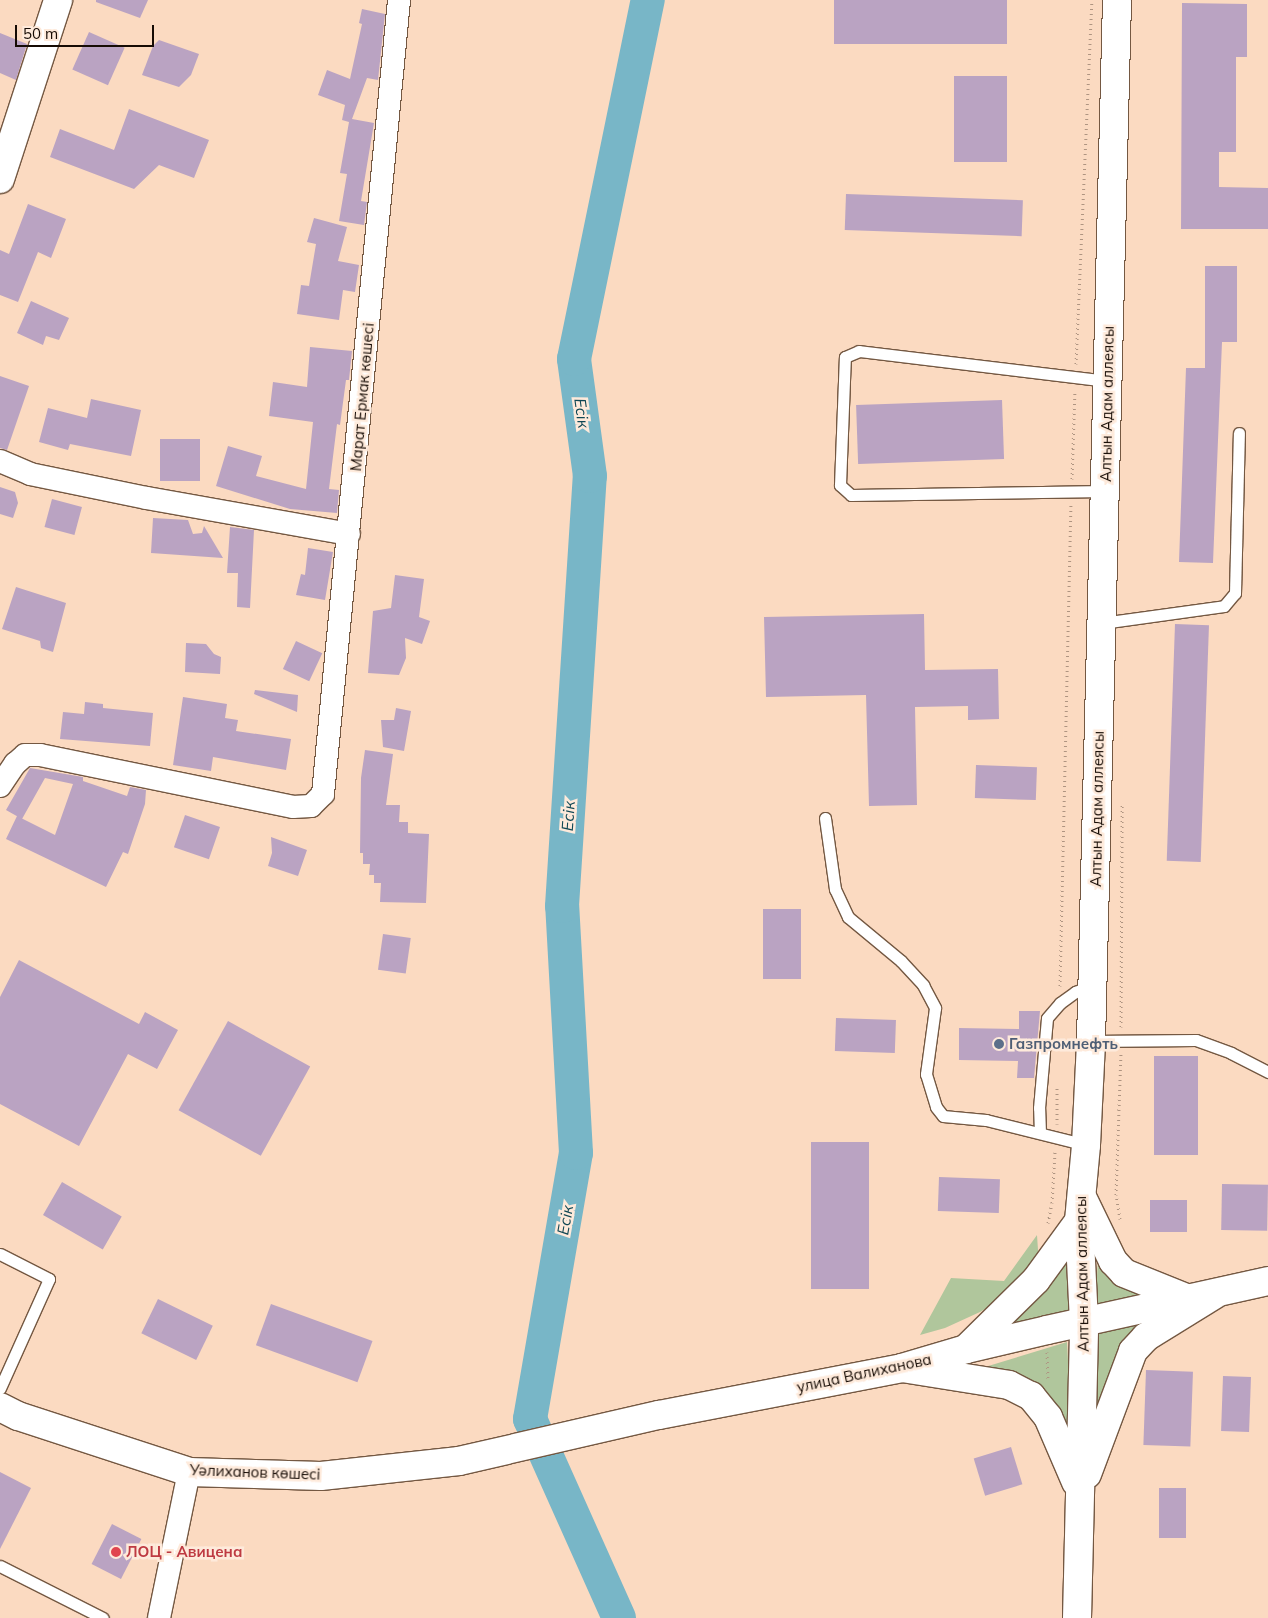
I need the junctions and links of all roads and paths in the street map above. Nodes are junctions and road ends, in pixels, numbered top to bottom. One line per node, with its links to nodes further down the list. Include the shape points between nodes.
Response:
1 (58, 0): 5 (main road)
2 (399, 0): 12 (street, Марат Ермак көшесі)
3 (1092, 0): 6 (path)
4 (1117, 0): 7 (main road, Алтын Адам аллеясы)
5 (0, 179)
6 (1076, 377): 7 (lane); 10 (path); 10 (lane, via 859,351 845,357 840,485 851,495)
7 (1108, 381): 11 (main road, Алтын Адам аллеясы)
8 (1239, 432): 13 (lane, via 1235,593 1224,606)
9 (0, 461): 12 (street, via 30,474)
10 (1072, 491): 11 (lane); 17 (path)
11 (1105, 491): 13 (main road, Алтын Адам аллеясы)
12 (349, 534): 14 (street, Марат Ермак көшесі, via 323,794 311,806 293,807 40,755 25,755)
13 (1102, 623): 16 (main road, Алтын Адам аллеясы)
14 (0, 786)
15 (825, 818): 21 (lane, via 835,889 848,917 902,961 923,985 935,1008 926,1074 936,1107 944,1116 986,1120)
16 (1092, 985): 17 (lane); 18 (main road, Алтын Адам аллеясы)
17 (1060, 1003): 21 (lane, via 1047,1018 1039,1108)
18 (1091, 1041): 19 (lane, via 1196,1040 1231,1052); 23 (main road, Алтын Адам аллеясы)
19 (1268, 1072)
20 (1058, 1080): 22 (path)
21 (1040, 1133): 22 (lane)
22 (1056, 1137): 23 (lane); 26 (path)
23 (1086, 1145): 24 (main road, Алтын Адам аллеясы)
24 (1080, 1193): 25 (main road, Алтын Адам аллеясы); 30 (main road, via 1113,1261 1124,1273)
25 (1079, 1221): 31 (main road, Алтын Адам аллеясы); 33 (main road, via 1036,1280)
26 (1047, 1230)
27 (0, 1254): 36 (lane, via 49,1279)
28 (1268, 1281): 29 (main road, улица Валиханова)
29 (1214, 1295): 30 (main road, улица Валиханова); 40 (main road, via 1146,1337 1133,1351)
30 (1186, 1298): 31 (main road, улица Валиханова)
31 (1084, 1322): 33 (main road, улица Валиханова); 40 (main road, Алтын Адам аллеясы)
32 (1047, 1348): 35 (path)
33 (966, 1349): 34 (main road, улица Валиханова)
34 (902, 1368): 38 (main road, улица Валиханова, via 659,1415); 40 (main road, via 1010,1384 1031,1396 1048,1417)
35 (1048, 1387)
36 (0, 1388)
37 (0, 1407): 39 (main road, Уәлиханов көшесі, via 18,1416)
38 (459, 1461): 39 (main road, Уәлиханов көшесі, via 321,1476)
39 (189, 1472): 44 (street)
40 (1080, 1491): 45 (main road, Алтын Адам аллеясы)
41 (0, 1566): 42 (lane)
42 (6, 1573): 43 (lane)
43 (103, 1618)
44 (159, 1618)
45 (1077, 1618)

